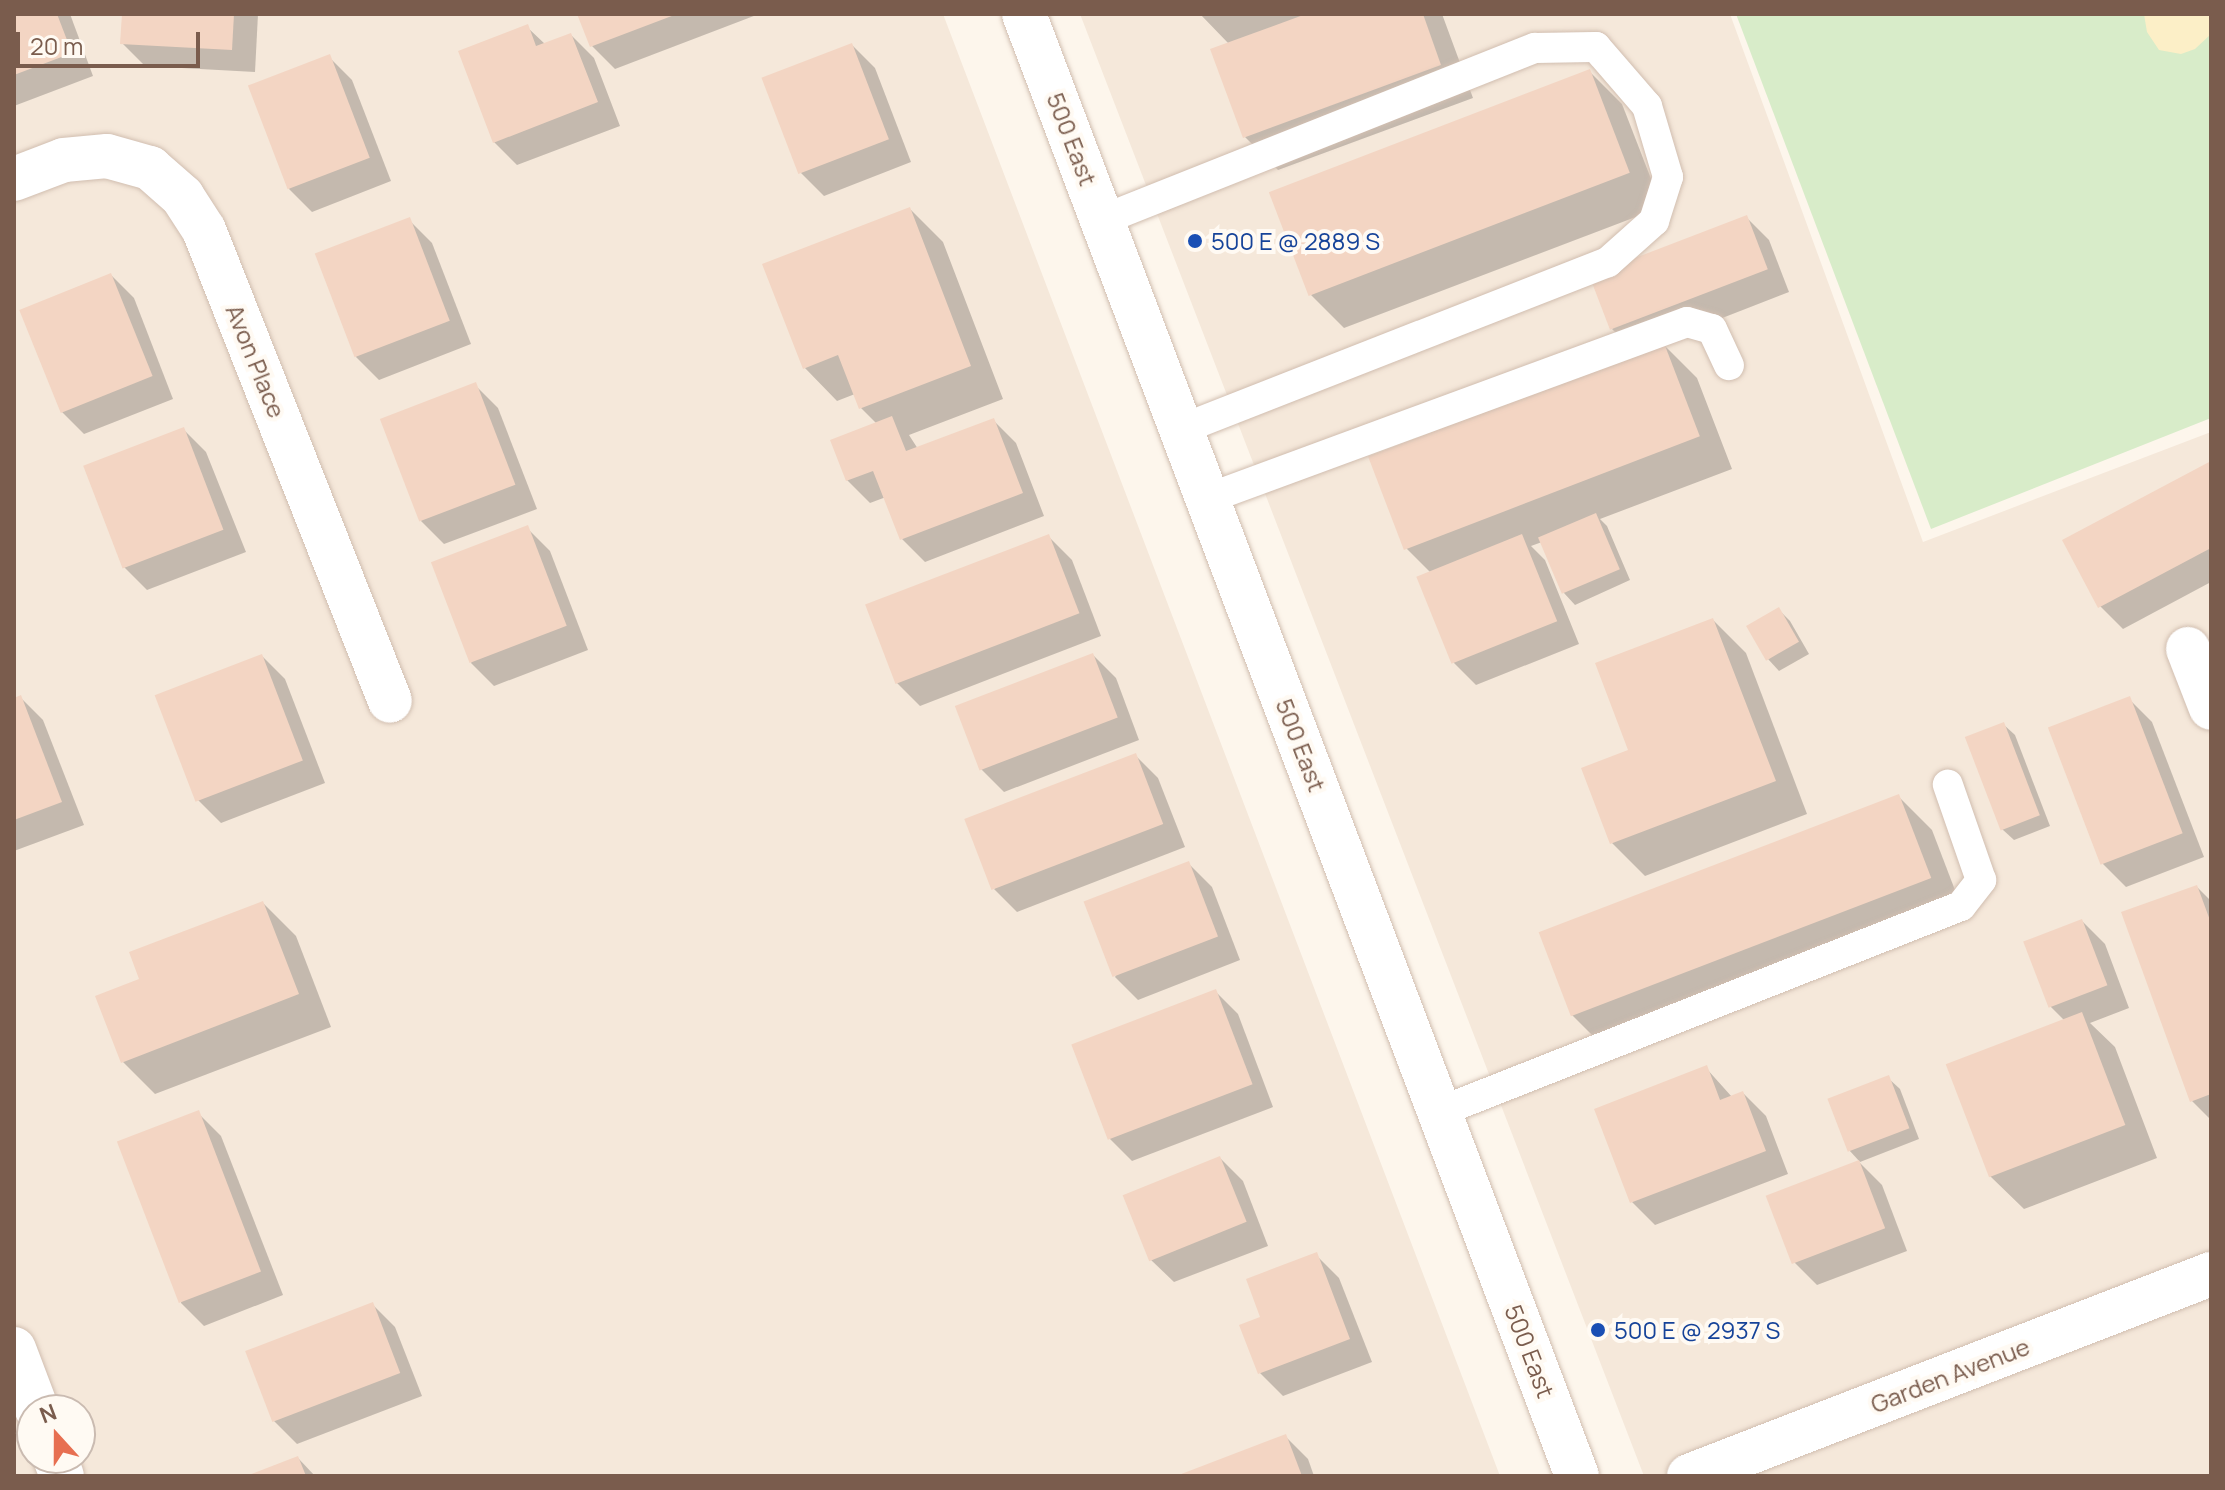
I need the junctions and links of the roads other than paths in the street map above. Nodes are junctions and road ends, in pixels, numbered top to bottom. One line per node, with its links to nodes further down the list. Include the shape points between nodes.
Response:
1 (1024, 14): 3 (street, 500 East)
2 (14, 179): 8 (street, Avon Place, via 64,160 107,156 150,168 182,196 204,230)
3 (1102, 220): 5 (street, 500 East); 5 (lane, via 1535,48 1596,47 1647,106 1668,177 1654,221 1608,262)
4 (1729, 365): 6 (lane, via 1712,329 1687,322)
5 (1181, 429): 6 (street, 500 East)
6 (1209, 498): 11 (street, 500 East)
7 (2188, 649): 9 (street)
8 (390, 701)
9 (2211, 708)
10 (1948, 785): 11 (lane, via 1981,880 1961,906)
11 (1439, 1112): 15 (street, 500 East)
12 (2211, 1274): 16 (street, Garden Avenue)
13 (14, 1349): 14 (street)
14 (31, 1394)
15 (1577, 1476)
16 (1689, 1476)

